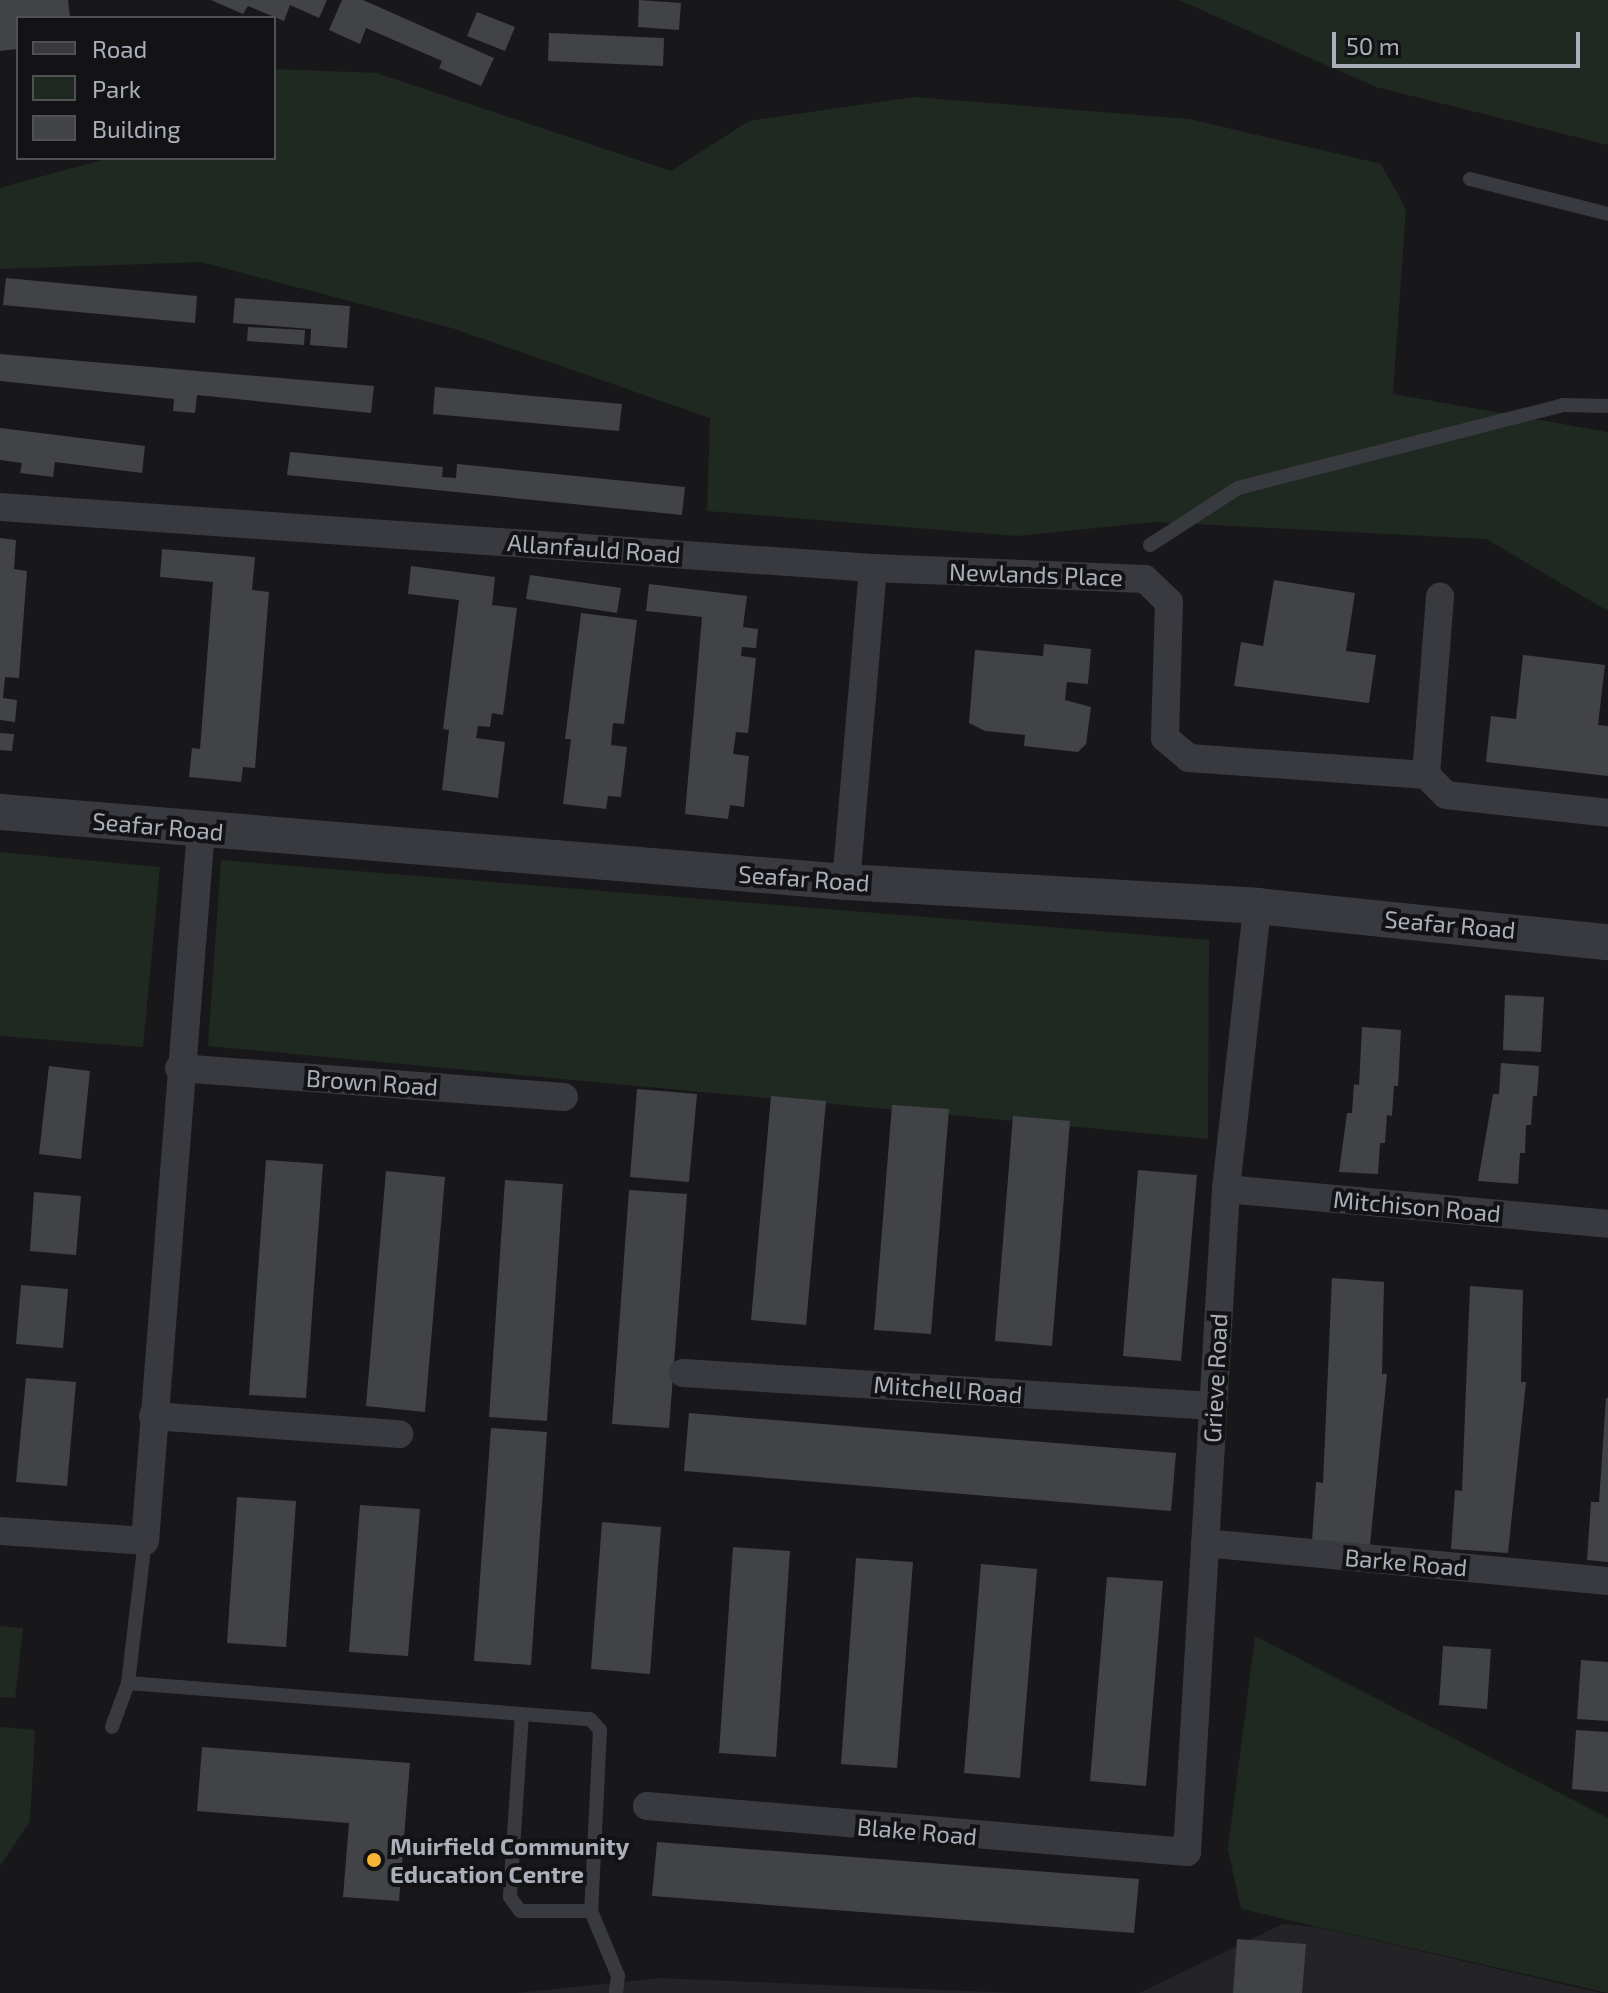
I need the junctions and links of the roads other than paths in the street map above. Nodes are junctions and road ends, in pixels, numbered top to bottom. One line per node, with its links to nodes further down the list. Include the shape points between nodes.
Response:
1 (1470, 179): 2 (lane)
2 (1608, 214)
3 (1608, 406): 5 (lane, via 1563,405 1238,488)
4 (0, 507): 6 (street, Allanfauld Road)
5 (1150, 545)
6 (873, 568): 8 (street, Newlands Place, via 1145,579 1169,602 1165,738 1189,758); 12 (street)
7 (1440, 597): 8 (street)
8 (1426, 775): 10 (street, Newlands Place, via 1446,795)
9 (0, 812): 11 (street, Seafar Road)
10 (1608, 813)
11 (201, 830): 12 (street, Seafar Road); 15 (street)
12 (846, 882): 13 (street, Seafar Road)
13 (1257, 906): 14 (street, Seafar Road); 17 (street, Grieve Road)
14 (1608, 942)
15 (179, 1068): 16 (street, Brown Road); 21 (street)
16 (564, 1097)
17 (1226, 1189): 18 (street, Mitchison Road); 20 (street, Grieve Road)
18 (1608, 1224)
19 (683, 1373): 20 (street, Mitchell Road)
20 (1213, 1406): 25 (street, Grieve Road)
21 (153, 1416): 22 (street); 24 (street)
22 (399, 1434)
23 (0, 1531): 24 (street)
24 (145, 1541): 27 (lane)
25 (1205, 1543): 26 (street, Barke Road); 31 (street, Grieve Road)
26 (1608, 1581)
27 (128, 1683): 28 (lane); 29 (lane)
28 (522, 1714): 32 (lane, via 590,1719 600,1730); 32 (lane, via 510,1897 520,1911)
29 (112, 1727)
30 (647, 1806): 31 (street, Blake Road)
31 (1187, 1852)
32 (591, 1911): 33 (lane, via 618,1976)
33 (616, 1993)

